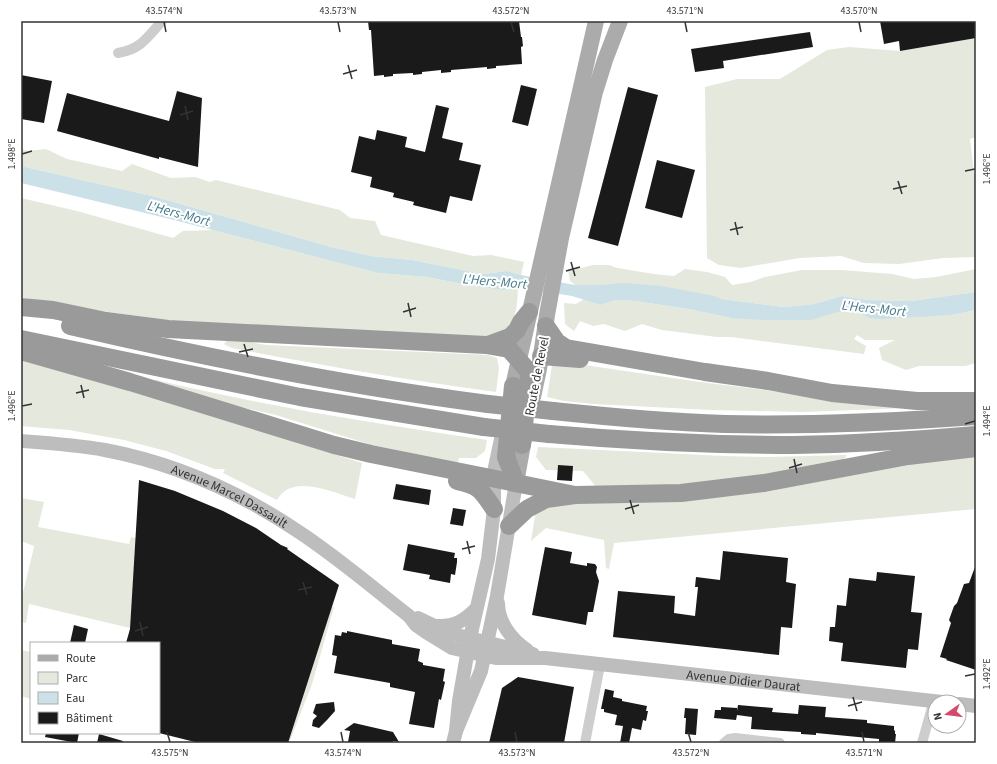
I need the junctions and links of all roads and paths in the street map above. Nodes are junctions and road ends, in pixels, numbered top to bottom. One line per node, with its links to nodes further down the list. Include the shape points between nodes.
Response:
1 (162, 21): 4 (street, via 144,42 129,51)
2 (596, 21): 5 (main road, Route de Revel)
3 (620, 21): 5 (main road, Route de Revel, via 595,92)
4 (118, 53)
5 (550, 257): 7 (main road, Route de Revel); 9 (main road, Route de Revel)
6 (21, 307): 11 (highway, via 168,329)
7 (529, 312): 11 (highway, via 510,337); 14 (main road, Route de Revel)
8 (21, 315): 18 (highway, bridge, via 253,366 409,394 553,411 725,424 859,423)
9 (546, 320): 13 (main road, Route de Revel); 15 (highway, via 557,342 566,348)
10 (21, 339): 19 (highway, bridge, via 300,397 484,427 549,434 612,439 794,445)
11 (486, 346): 14 (highway, via 509,349)
12 (21, 351): 23 (highway)
13 (541, 356): 14 (main road, via 531,356); 15 (highway); 21 (main road, Route de Revel)
14 (519, 361): 16 (main road, Route de Revel); 21 (highway, via 529,372)
15 (664, 364): 17 (highway, via 832,394 917,401)
16 (513, 386): 24 (main road, Route de Revel); 25 (highway, via 506,457)
17 (976, 401)
18 (976, 416)
19 (976, 435)
20 (21, 441): 32 (main road, Avenue Marcel Dassault, via 112,452 168,467 220,487 305,536)
21 (522, 445): 25 (main road, Route de Revel)
22 (976, 448): 26 (highway, via 908,456 764,483 681,493)
23 (371, 454): 24 (highway); 27 (highway, via 411,472 469,484 482,491)
24 (494, 480): 25 (highway); 27 (main road, Route de Revel)
25 (516, 483): 26 (highway); 28 (main road, Route de Revel)
26 (575, 495): 28 (highway, via 538,502)
27 (494, 509): 29 (main road, Route de Revel)
28 (509, 526): 30 (main road, Route de Revel)
29 (488, 559): 31 (main road, Route de Revel); 34 (main road, via 490,572)
30 (497, 596): 34 (main road, Route de Revel); 35 (main road, Avenue Didier Daurat, via 503,622 517,643)
31 (476, 609): 33 (main road, via 451,626); 34 (main road, Route de Revel)
32 (409, 616): 33 (main road, Avenue Marcel Dassault); 34 (main road, Avenue Marcel Dassault, via 416,625 452,648)
33 (434, 626): 34 (main road, Avenue Marcel Dassault)
34 (477, 647): 35 (main road, Avenue Didier Daurat); 36 (main road, Avenue Didier Daurat, via 496,658); 40 (main road, Route de Revel, via 458,701)
35 (531, 653): 36 (main road, Avenue Didier Daurat)
36 (546, 658): 37 (main road, Avenue Didier Daurat)
37 (600, 664): 38 (main road, Avenue Didier Daurat); 41 (street)
38 (927, 701)
39 (927, 725): 44 (street)
40 (455, 737)
41 (585, 743)
42 (724, 743): 43 (street, via 735,738)
43 (780, 743)
44 (922, 743)

